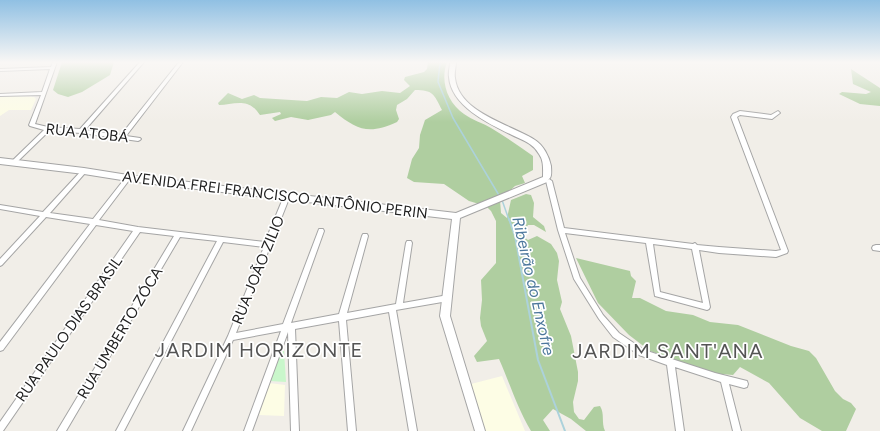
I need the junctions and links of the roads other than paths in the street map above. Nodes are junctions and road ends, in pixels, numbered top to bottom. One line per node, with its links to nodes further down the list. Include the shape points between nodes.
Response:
1 (47, 82): 5 (street, RUA ATOBÁ)
2 (124, 82): 9 (street)
3 (165, 82): 10 (street)
4 (453, 82): 16 (street, via 464,103 478,115 533,142 540,148 549,165)
5 (43, 93): 6 (street); 8 (street, RUA ATOBÁ, via 32,124 34,127)
6 (0, 95)
7 (778, 114): 31 (street, via 772,117 740,113 734,117 785,251 776,254)
8 (48, 129): 9 (street, RUA ATOBÁ); 13 (street)
9 (81, 131): 10 (street, RUA ATOBÁ)
10 (123, 136): 11 (street, RUA ATOBÁ)
11 (138, 139)
12 (0, 161): 13 (street, AVENIDA FREI FRANCISCO ANTÔNIO PERIN)
13 (14, 162): 14 (street, AVENIDA FREI FRANCISCO ANTÔNIO PERIN)
14 (84, 171): 15 (street, AVENIDA FREI FRANCISCO ANTÔNIO PERIN); 19 (street)
15 (128, 178): 17 (street, AVENIDA FREI FRANCISCO ANTÔNIO PERIN); 21 (street)
16 (547, 179): 20 (street, AVENIDA FREI FRANCISCO ANTÔNIO PERIN); 23 (street)
17 (287, 196): 20 (street, AVENIDA FREI FRANCISCO ANTÔNIO PERIN); 30 (street, RUA JOÃO ZILIO)
18 (0, 207): 19 (street)
19 (44, 213): 21 (street); 32 (street)
20 (456, 216): 33 (street)
21 (95, 223): 22 (street); 38 (street)
22 (138, 229): 25 (street); 42 (street, RUA PAULO DIAS BRASIL)
23 (560, 230): 28 (street); 39 (street, via 577,279 601,317 616,335 642,353)
24 (321, 231): 36 (street)
25 (178, 234): 27 (street); 43 (street, RUA UMBERTO ZÓCA)
26 (365, 236): 35 (street)
27 (221, 240): 30 (street); 44 (street)
28 (649, 241): 31 (street); 31 (street, via 656,294 707,307)
29 (409, 243): 34 (street)
30 (267, 245): 37 (street, RUA JOÃO ZILIO)
31 (695, 246)
32 (0, 263)
33 (448, 298): 34 (street); 50 (street, via 446,316)
34 (395, 307): 35 (street); 49 (street)
35 (342, 317): 36 (street); 48 (street)
36 (289, 326): 37 (street); 46 (street); 47 (street)
37 (231, 337): 45 (street, RUA JOÃO ZILIO)
38 (0, 348)
39 (670, 362): 40 (street); 51 (street)
40 (724, 379): 41 (street); 52 (street)
41 (744, 384)
42 (0, 429)
43 (61, 431)
44 (120, 431)
45 (187, 431)
46 (248, 431)
47 (296, 431)
48 (352, 431)
49 (413, 431)
50 (480, 431)
51 (680, 431)
52 (737, 431)

